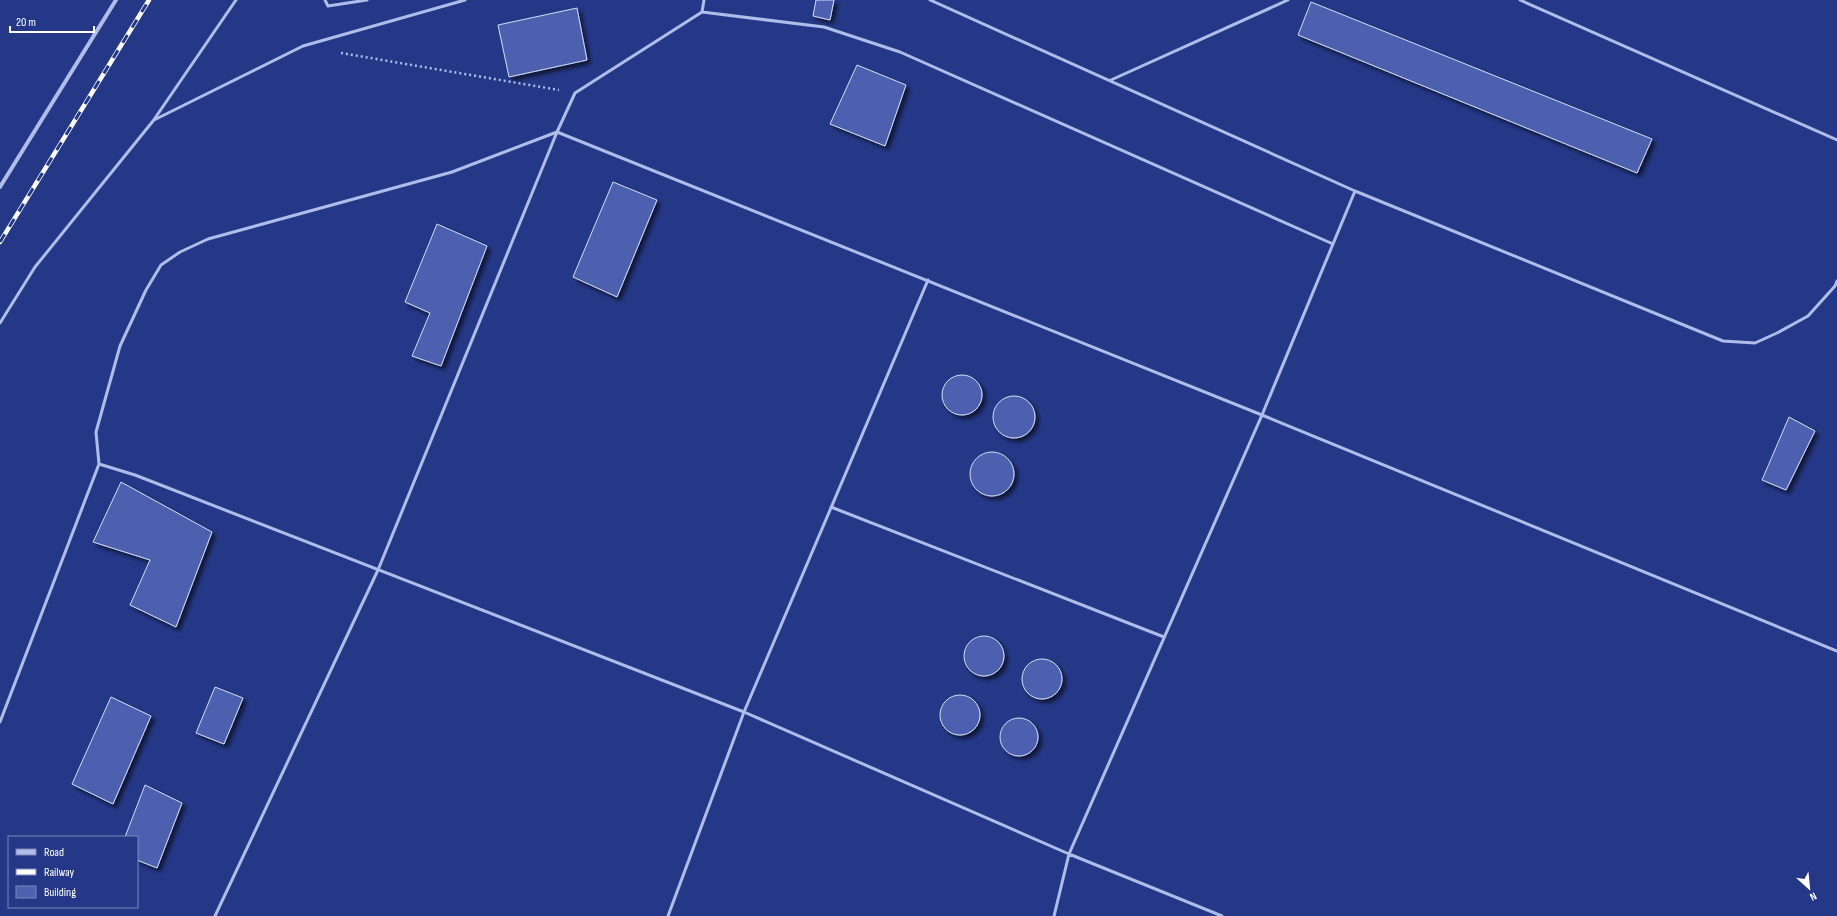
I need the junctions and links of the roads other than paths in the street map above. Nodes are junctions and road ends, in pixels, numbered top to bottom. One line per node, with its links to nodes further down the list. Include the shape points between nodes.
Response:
1 (116, 0): 15 (street)
2 (236, 0): 12 (lane)
3 (324, 0): 4 (lane, via 328,6)
4 (367, 0)
5 (465, 0): 12 (lane, via 303,46)
6 (704, 0): 10 (lane)
7 (930, 0): 11 (lane)
8 (1288, 0): 11 (lane)
9 (1520, 0): 14 (lane)
10 (702, 12): 13 (lane, via 575,93); 17 (lane, via 824,27 900,52)
11 (1111, 80): 16 (lane)
12 (153, 121): 20 (lane, via 35,267)
13 (557, 132): 18 (lane); 22 (lane, via 452,172 208,239 180,252 161,265 146,290 120,346 96,432); 24 (lane)
14 (1837, 140)
15 (0, 187)
16 (1355, 192): 17 (lane); 19 (lane, via 1723,341 1754,343 1777,333 1808,316)
17 (1333, 244): 21 (lane)
18 (928, 280): 21 (lane); 23 (lane)
19 (1837, 281)
20 (0, 323)
21 (1262, 415): 25 (lane); 26 (lane)
22 (99, 464): 24 (lane, via 135,475); 28 (lane)
23 (831, 507): 25 (lane); 27 (lane)
24 (378, 570): 27 (lane); 30 (lane)
25 (1164, 637): 29 (lane)
26 (1837, 651)
27 (744, 712): 29 (lane); 31 (lane)
28 (0, 722)
29 (1069, 854): 32 (lane); 33 (lane)
30 (215, 916)
31 (668, 916)
32 (1054, 916)
33 (1222, 916)

